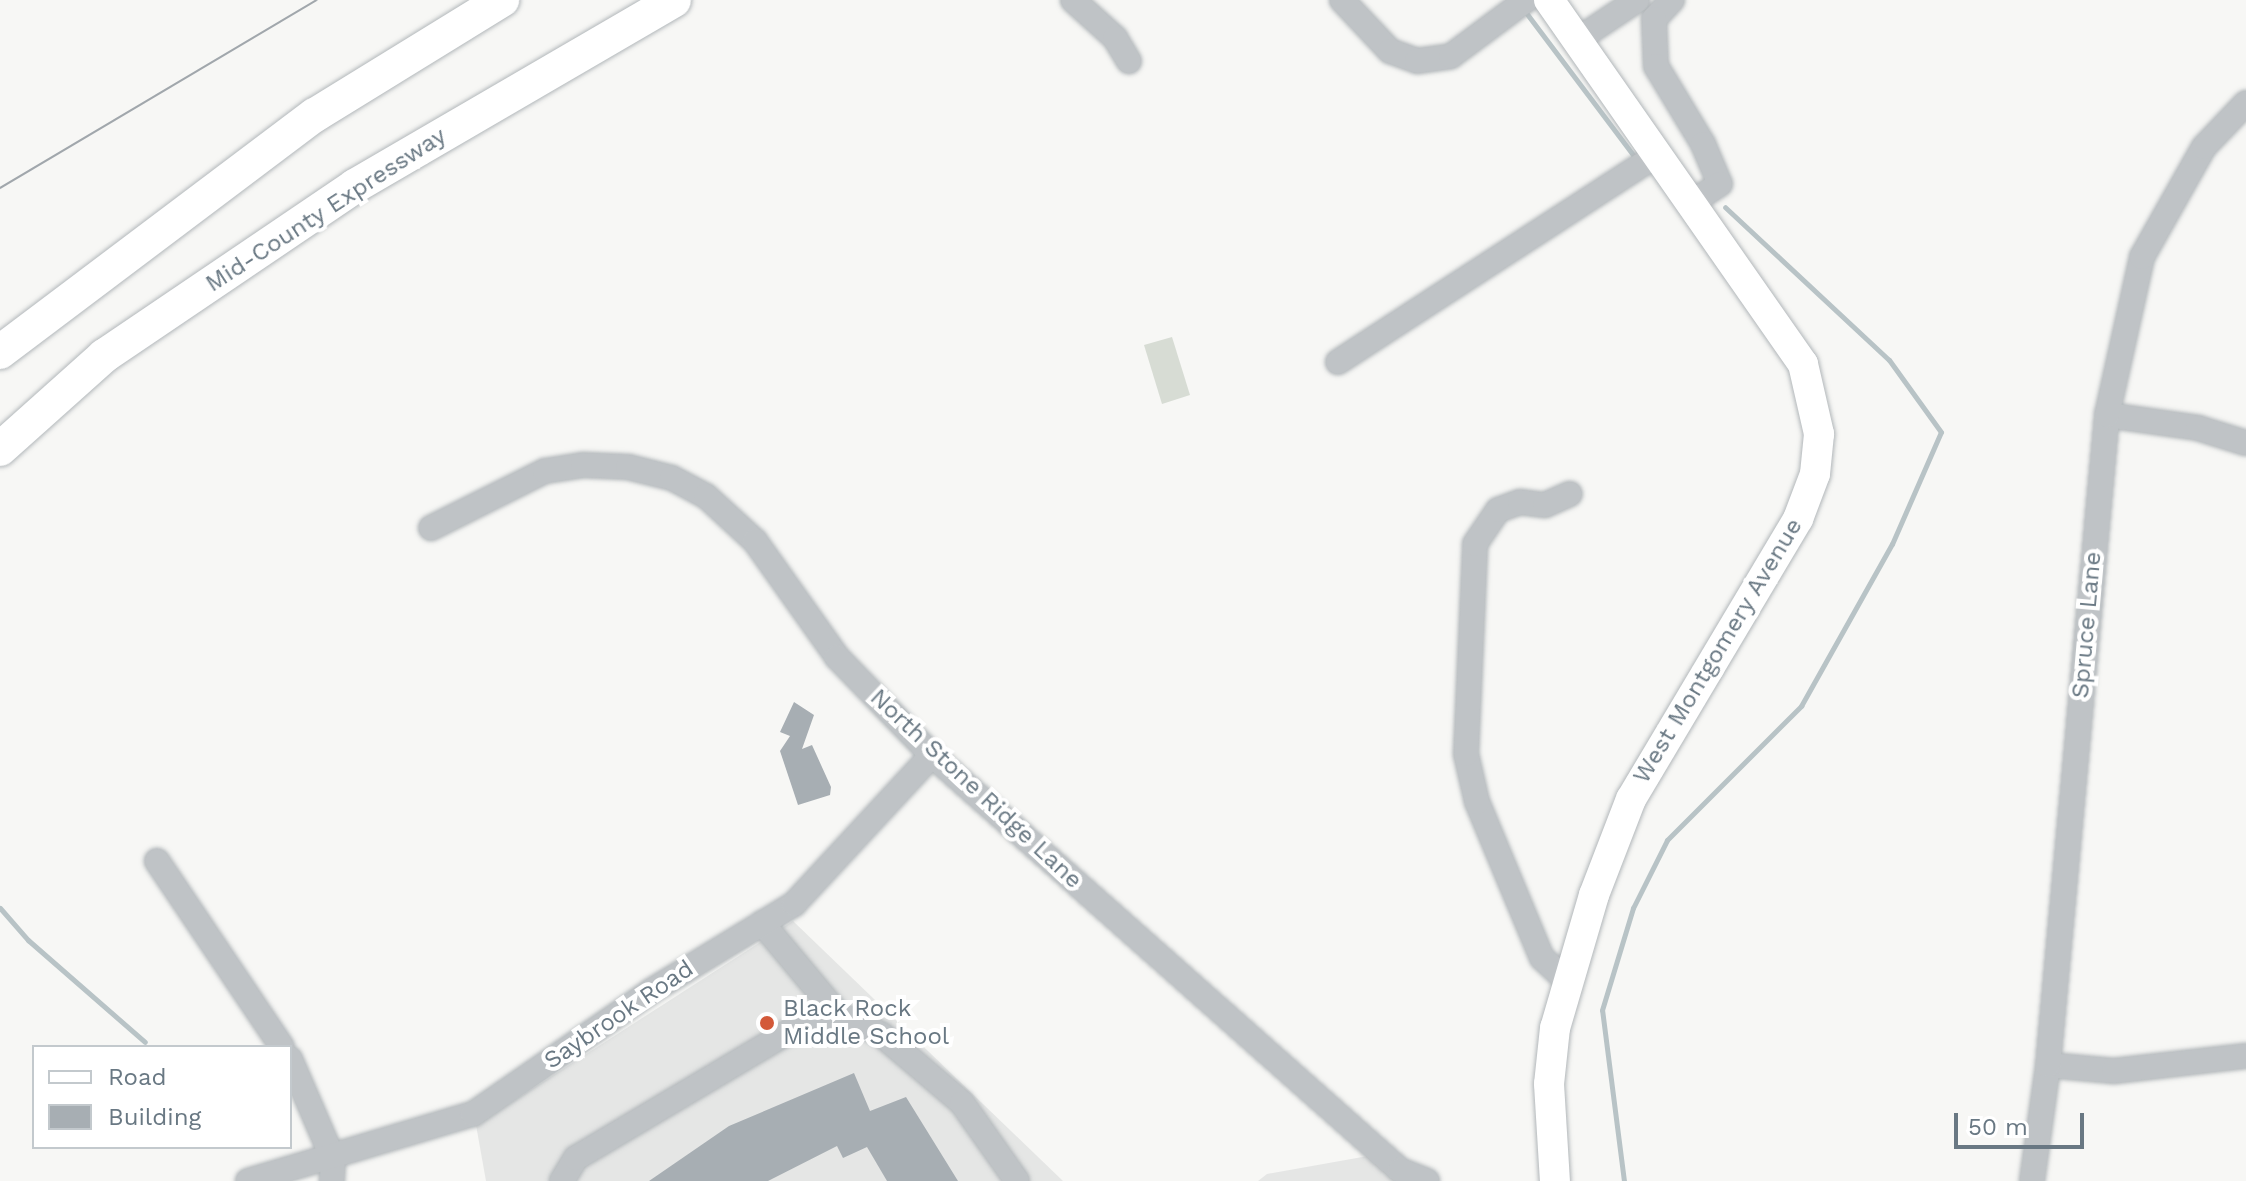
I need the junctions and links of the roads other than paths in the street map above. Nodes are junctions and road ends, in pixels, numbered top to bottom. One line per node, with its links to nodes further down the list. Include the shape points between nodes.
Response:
1 (502, 0): 14 (highway, via 315,115)
2 (674, 0): 18 (highway, Mid-County Expressway, via 355,186 104,356)
3 (1073, 0): 10 (street, via 1115,38)
4 (1342, 0): 8 (street, via 1390,51 1417,61 1451,56)
5 (1549, 0): 9 (main road, West Montgomery Avenue)
6 (1637, 0): 9 (street)
7 (1672, 0): 13 (street, via 1654,19 1656,66 1703,144 1720,184)
8 (1522, 3)
9 (1577, 40): 12 (main road, West Montgomery Avenue)
10 (1129, 61)
11 (2246, 103): 16 (street, Spruce Lane, via 2204,147 2142,257)
12 (1657, 155): 13 (main road, West Montgomery Avenue); 15 (street)
13 (1691, 203): 24 (main road, West Montgomery Avenue, via 1803,364 1819,434 1815,474 1798,519 1631,799)
14 (0, 352)
15 (1338, 362)
16 (2107, 415): 17 (street, via 2198,428); 29 (street, Spruce Lane)
17 (2246, 443)
18 (0, 449)
19 (1570, 494): 24 (street, via 1545,505 1520,502 1498,510 1475,544 1466,754 1477,802 1542,958)
20 (431, 528): 21 (street, North Stone Ridge Lane, via 545,471 628,467 672,478 733,518 837,657)
21 (932, 755): 23 (street, Saybrook Road, via 794,904); 34 (street, North Stone Ridge Lane, via 1400,1170)
22 (157, 861): 26 (street)
23 (762, 923): 25 (street); 30 (street, Saybrook Road, via 651,991 473,1114)
24 (1568, 982): 35 (main road, West Montgomery Avenue, via 1555,1028 1549,1084)
25 (842, 1019): 32 (street, via 805,1022 576,1158); 33 (street, via 881,1034 962,1103)
26 (281, 1045)
27 (2246, 1056): 29 (street, via 2114,1071)
28 (292, 1064): 30 (street)
29 (2048, 1065): 36 (street, Spruce Lane)
30 (332, 1170): 31 (street, Saybrook Road)
31 (248, 1181)
32 (562, 1181)
33 (1017, 1181)
34 (1427, 1181)
35 (1555, 1181)
36 (2032, 1181)

